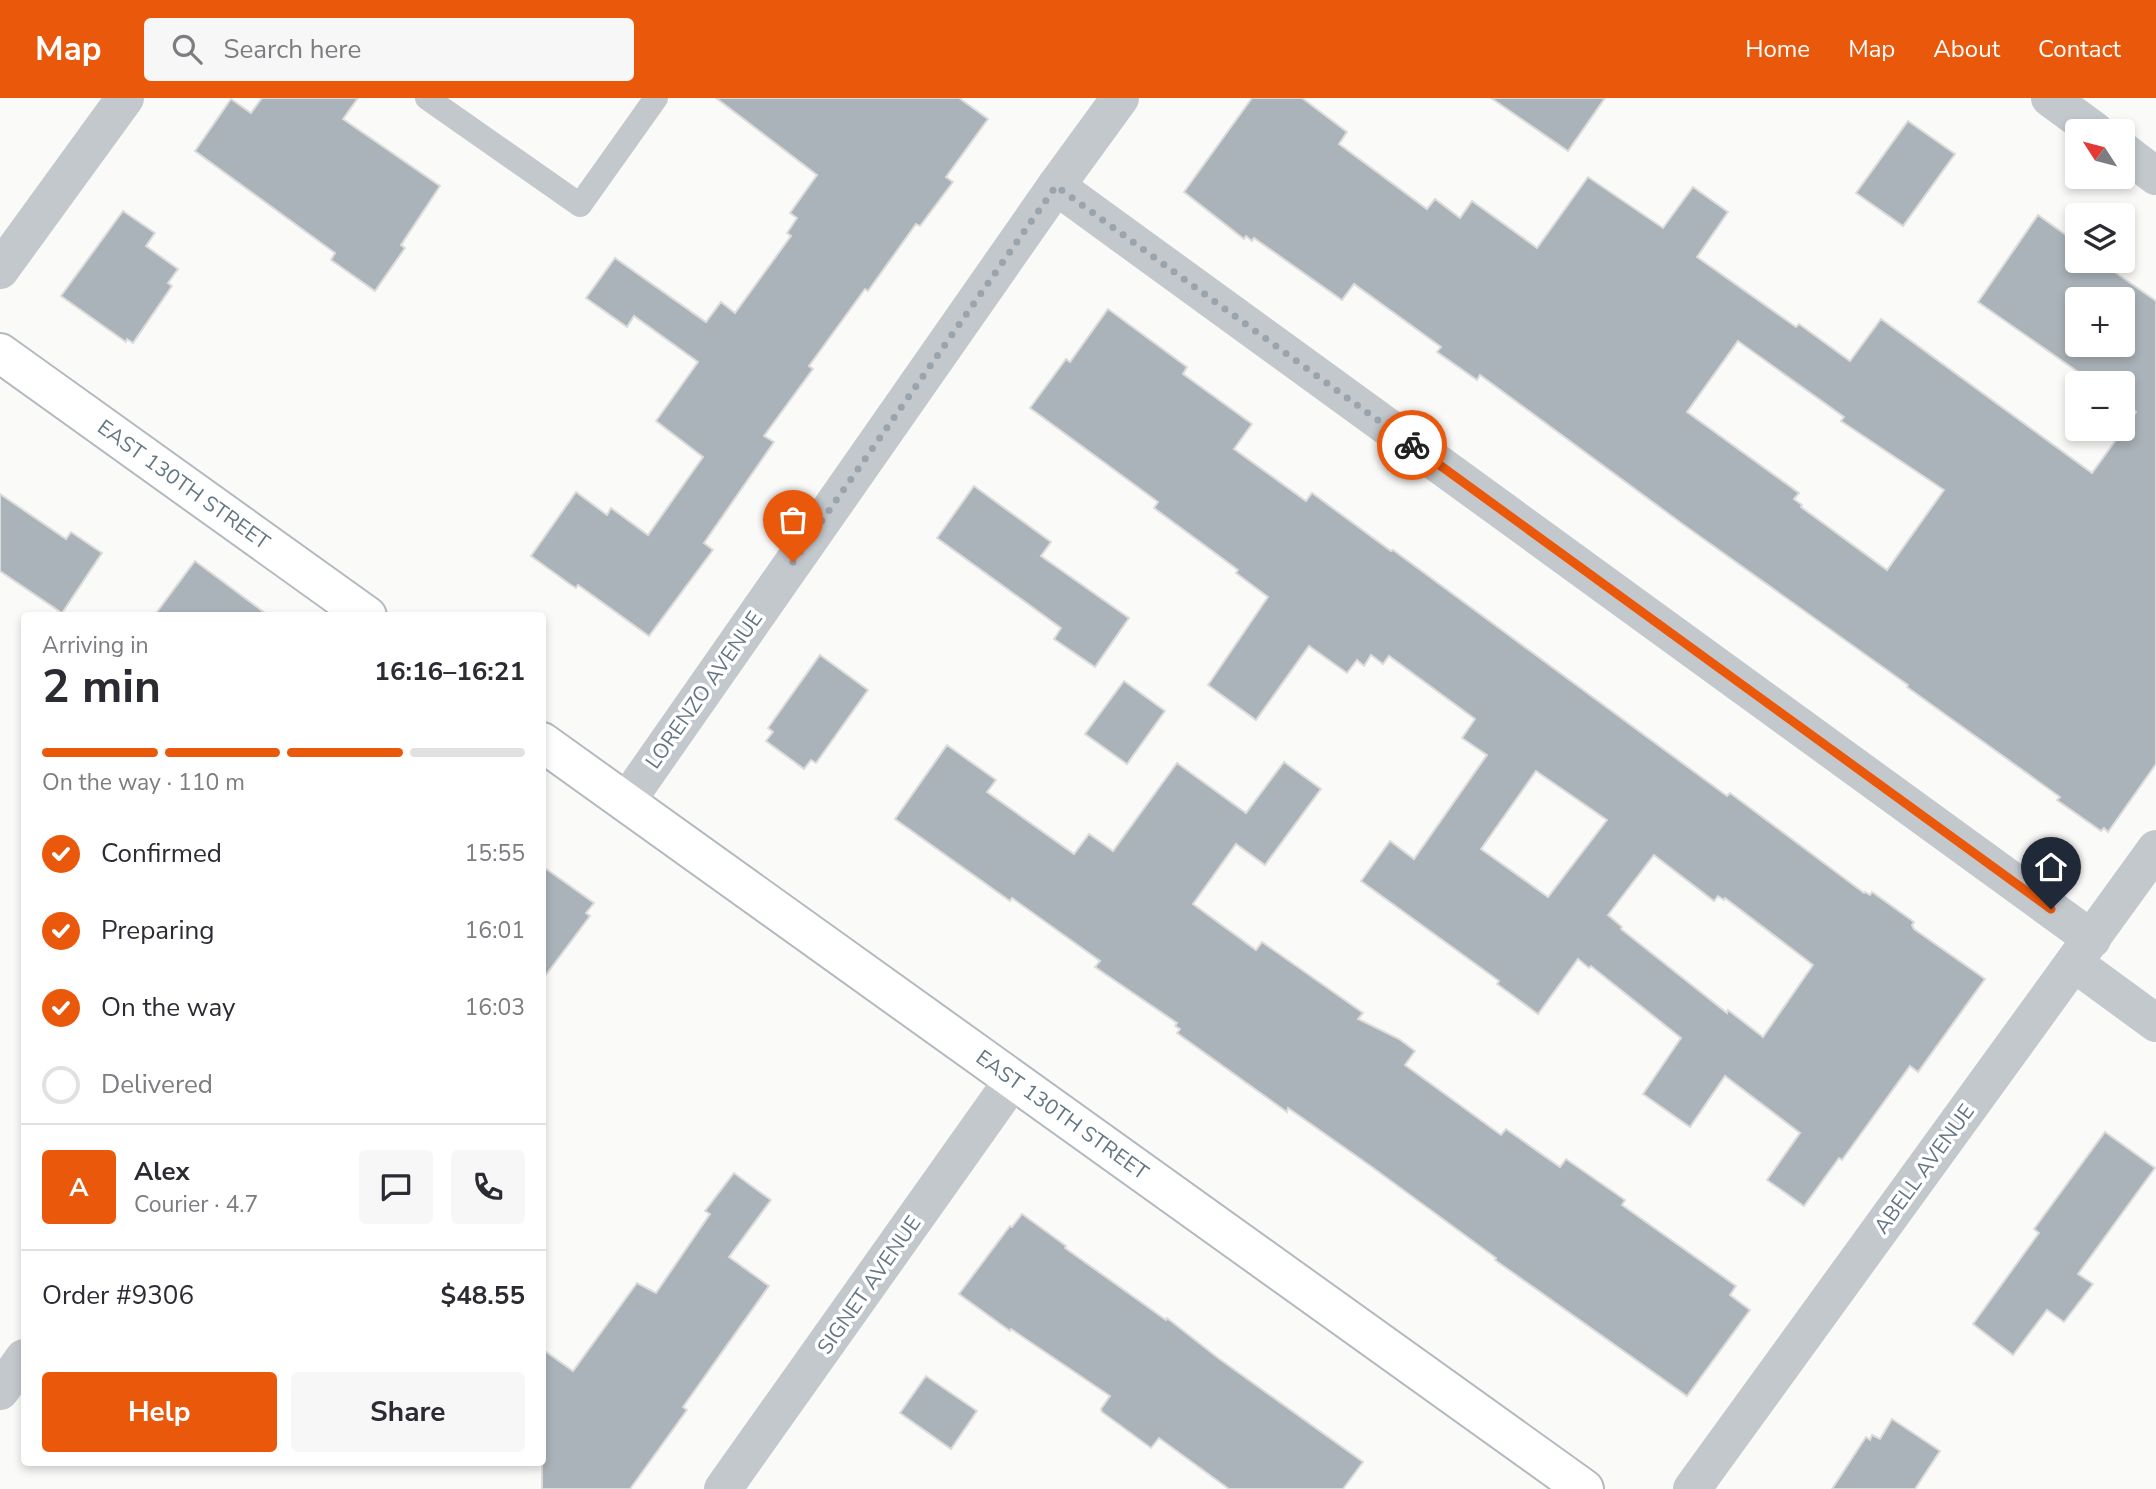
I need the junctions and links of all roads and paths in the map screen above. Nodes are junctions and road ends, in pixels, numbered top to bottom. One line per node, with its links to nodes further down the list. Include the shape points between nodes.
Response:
1 (125, 98): 10 (street)
2 (427, 98): 3 (lane, via 580,205)
3 (656, 98)
4 (1120, 98): 9 (street, LORENZO AVENUE)
5 (2050, 98): 6 (street)
6 (2079, 119)
7 (2135, 160): 8 (street)
8 (2156, 176)
9 (1056, 186): 14 (street, LORENZO AVENUE); 16 (street)
10 (0, 270)
11 (0, 353): 12 (street, EAST 130TH STREET)
12 (361, 612)
13 (546, 745): 14 (street, EAST 130TH STREET)
14 (626, 802): 18 (street, EAST 130TH STREET)
15 (2156, 849): 16 (street, ABELL AVENUE)
16 (2083, 951): 17 (street); 23 (street, ABELL AVENUE)
17 (2156, 1023)
18 (1013, 1080): 21 (street, SIGNET AVENUE); 22 (street, EAST 130TH STREET)
19 (21, 1362): 20 (street)
20 (0, 1391)
21 (723, 1489)
22 (1584, 1489)
23 (1692, 1489)

